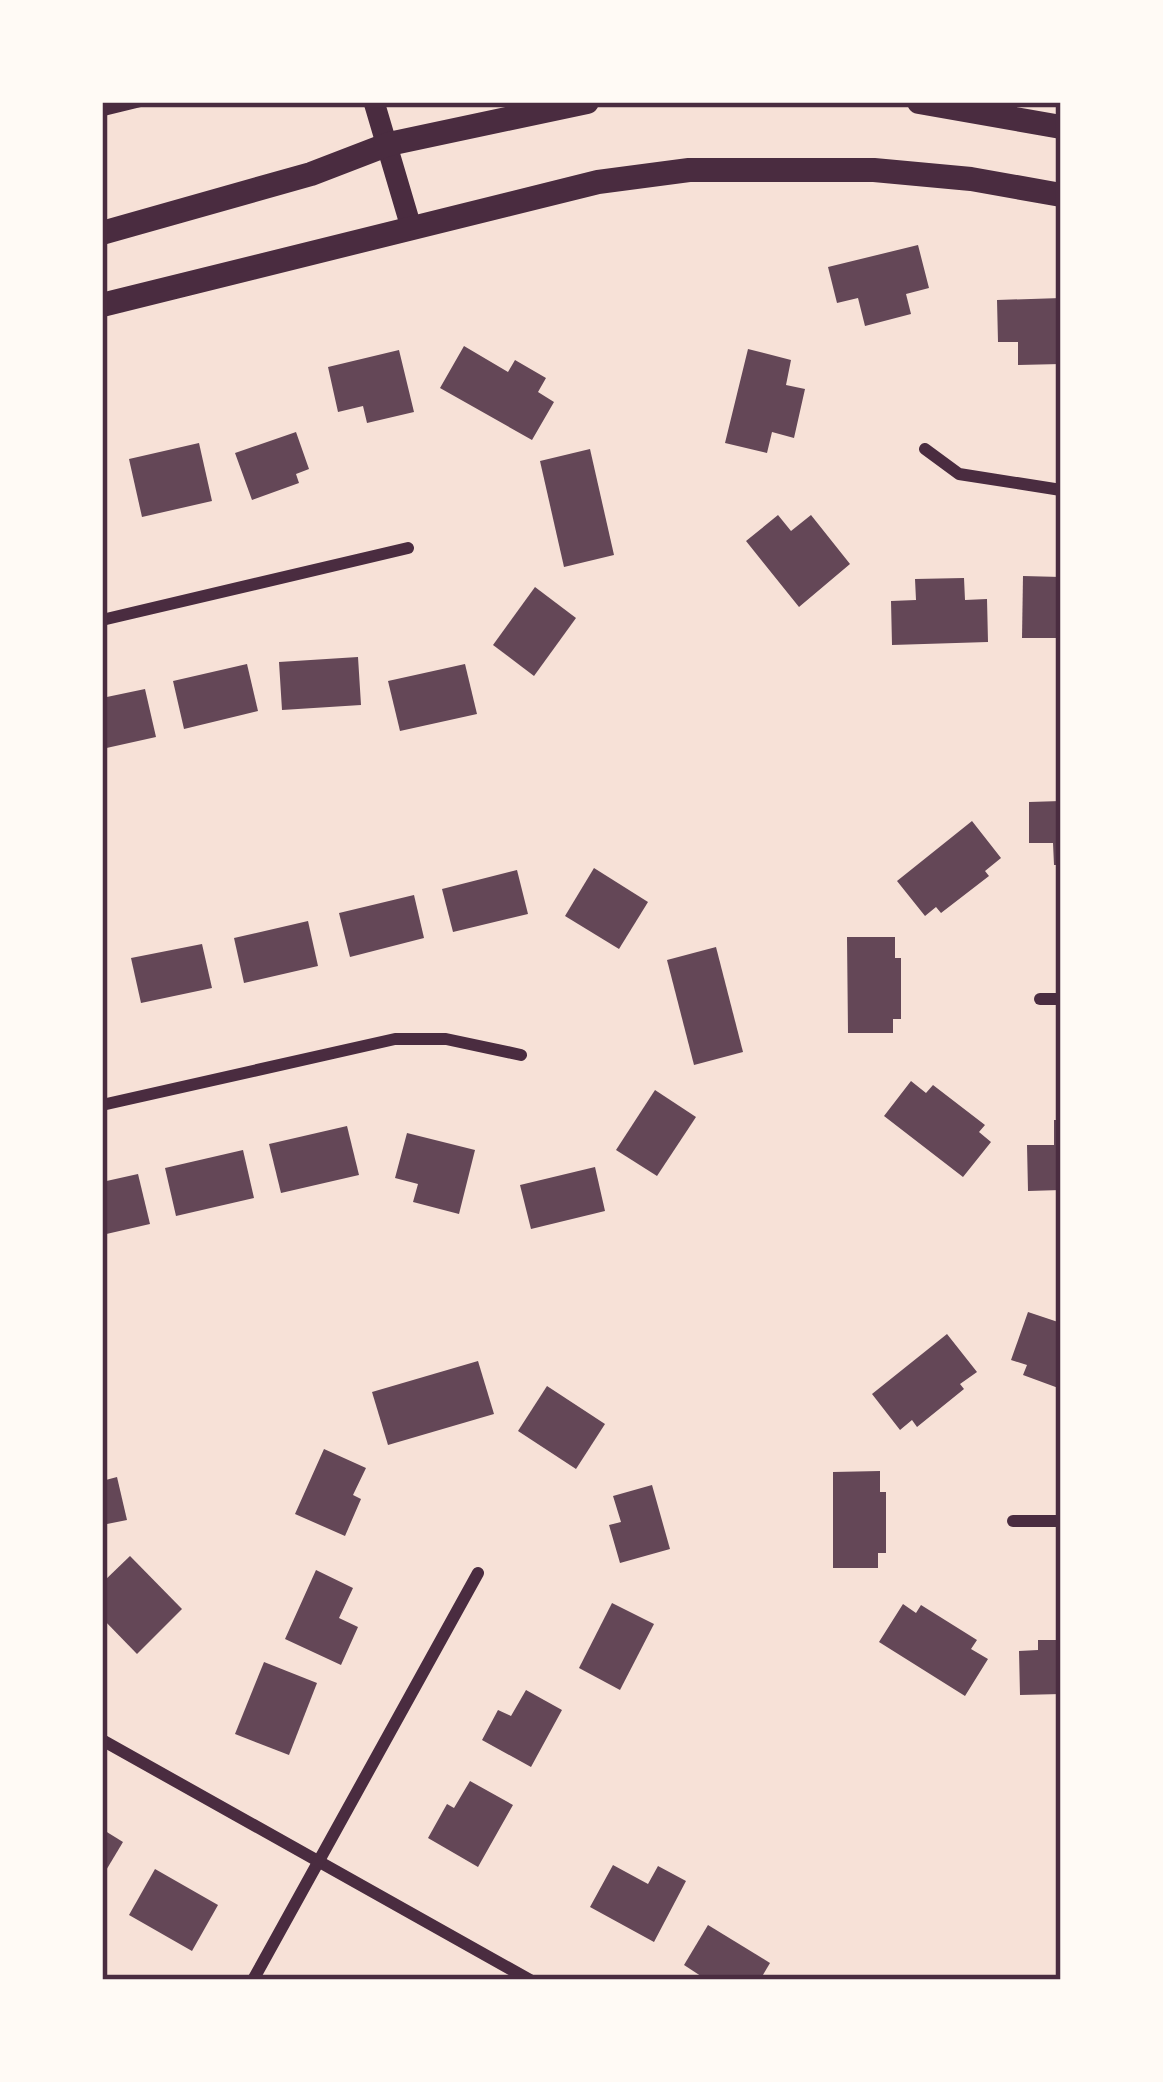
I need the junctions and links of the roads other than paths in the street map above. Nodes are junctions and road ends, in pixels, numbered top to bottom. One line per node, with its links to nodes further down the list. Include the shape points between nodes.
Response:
1 (143, 102): 5 (lane)
2 (374, 102): 7 (street)
3 (587, 102): 7 (main road)
4 (920, 102): 6 (main road)
5 (102, 112)
6 (1061, 128)
7 (388, 143): 9 (street); 10 (main road, via 310,174)
8 (1061, 195): 9 (main road, via 874,170 689,170 598,182)
9 (411, 227): 11 (main road)
10 (102, 233)
11 (102, 304)
12 (926, 449): 13 (street, via 959,474)
13 (1061, 490)
14 (408, 548): 15 (street)
15 (102, 620)
16 (1040, 999): 17 (street)
17 (1061, 999)
18 (521, 1055): 19 (street, via 446,1039 394,1040)
19 (102, 1105)
20 (1013, 1521): 21 (street)
21 (1061, 1521)
22 (478, 1573): 24 (street)
23 (102, 1740): 24 (street)
24 (318, 1862): 25 (street); 26 (street)
25 (253, 1980)
26 (530, 1980)

